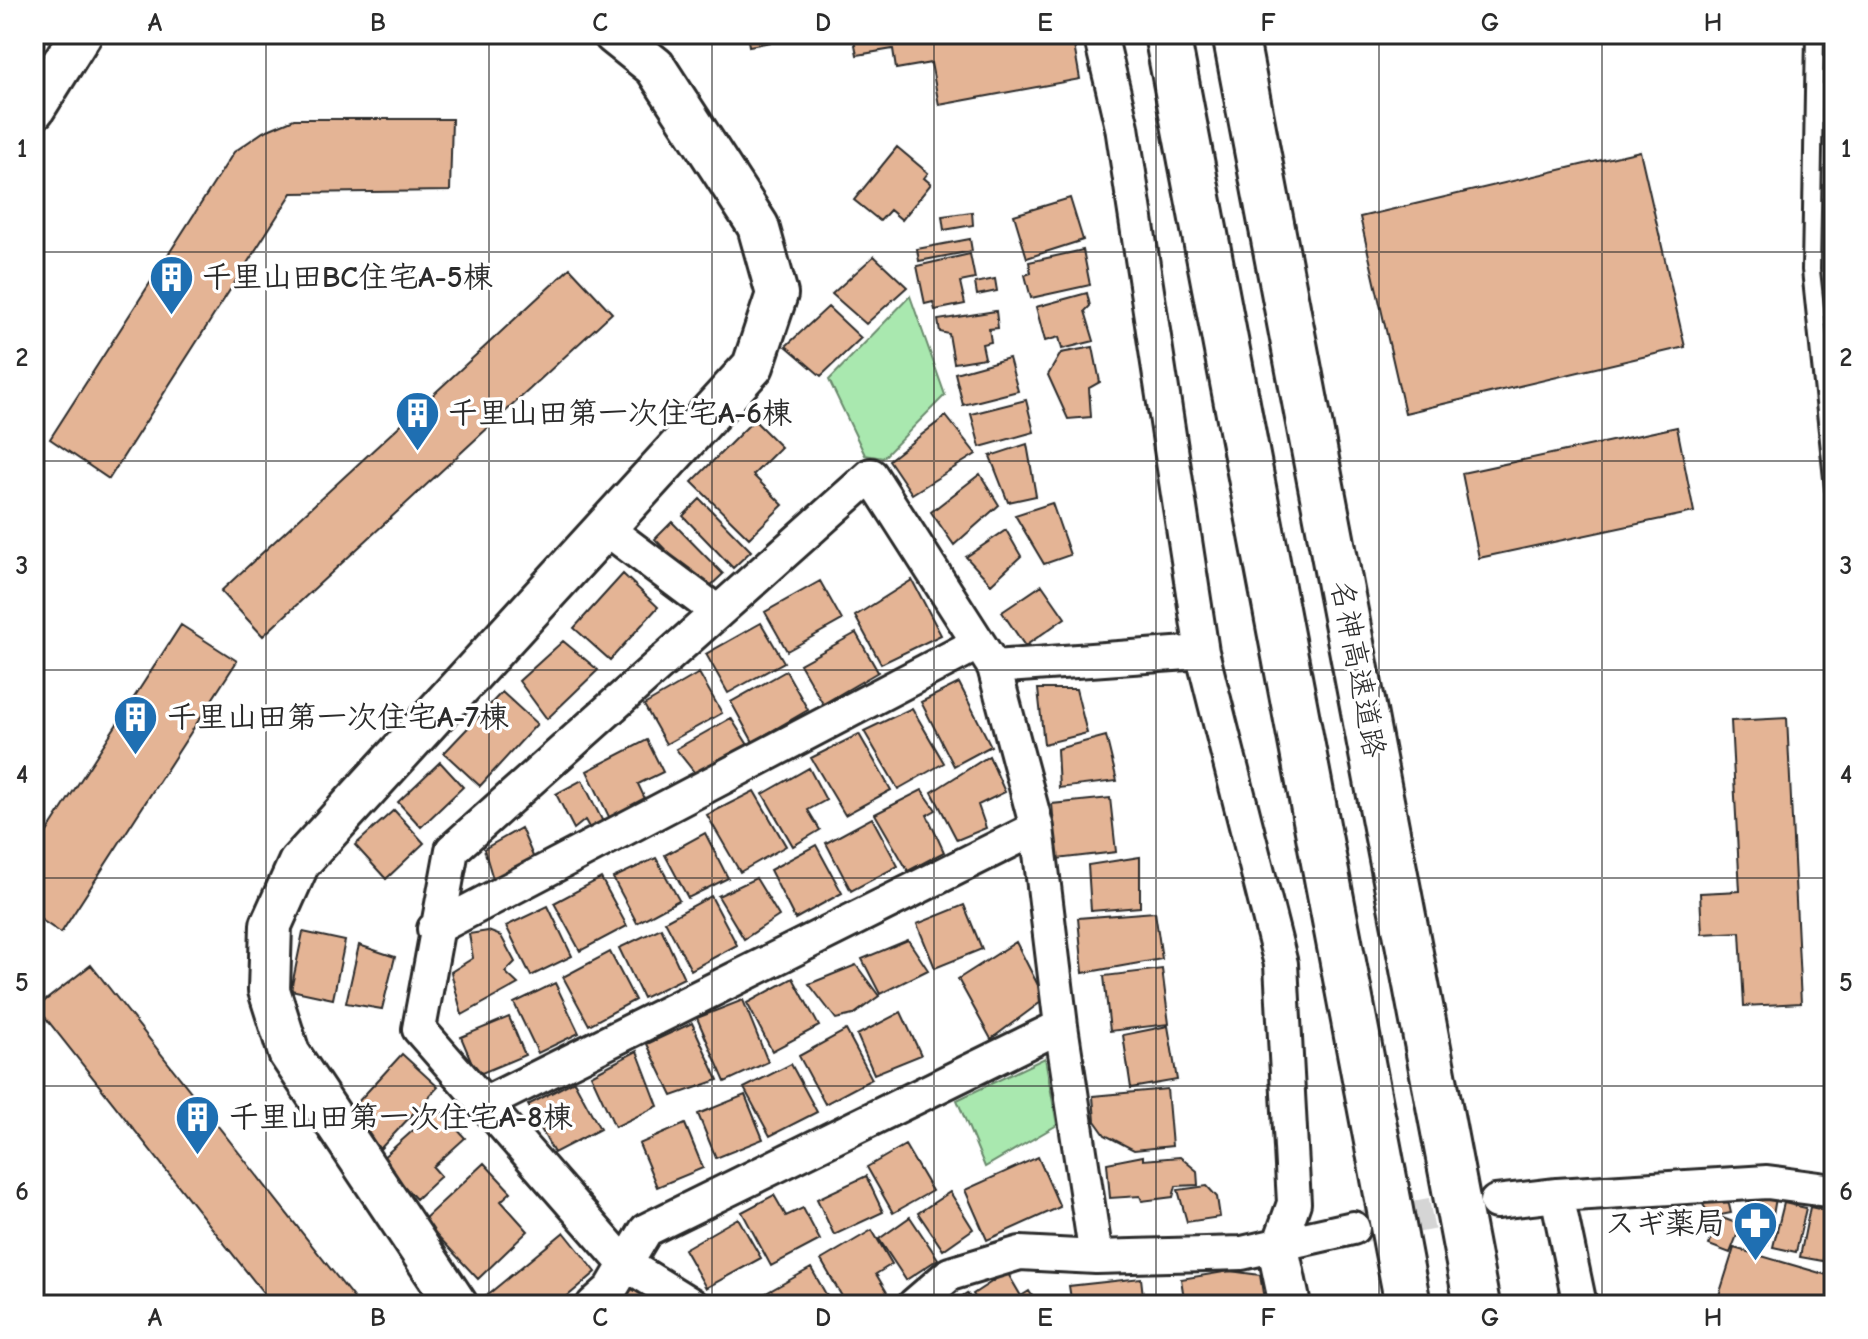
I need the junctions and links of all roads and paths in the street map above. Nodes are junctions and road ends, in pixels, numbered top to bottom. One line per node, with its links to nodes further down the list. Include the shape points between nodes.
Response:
1 (81, 34): 7 (street)
2 (614, 34): 9 (street, via 655,67 758,226 777,294 753,366)
3 (1100, 34): 11 (street, via 1122,127)
4 (1167, 34): 29 (highway)
5 (1235, 34): 30 (highway, 名神高速道路)
6 (1815, 34): 8 (lane, via 1811,270)
7 (34, 109)
8 (1834, 488)
9 (604, 527): 10 (street); 24 (street, via 299,863 271,925 269,990 289,1053)
10 (716, 611): 12 (street, via 871,475); 14 (street, via 452,850)
11 (1202, 652): 12 (street); 21 (street, via 1281,964 1294,1203)
12 (985, 655): 13 (street); 14 (street)
13 (1037, 828): 15 (street); 16 (street)
14 (434, 929): 16 (street, via 419,1029)
15 (1061, 1026): 22 (street); 23 (street, via 646,1230)
16 (484, 1104): 23 (street)
17 (1834, 1191): 18 (street, via 1767,1182)
18 (1557, 1195): 19 (street); 31 (street)
19 (1496, 1202)
20 (1353, 1228): 21 (street)
21 (1278, 1248): 22 (street); 28 (street)
22 (1096, 1257): 27 (street, via 1020,1253 950,1274)
23 (624, 1263): 25 (street, via 611,1289); 26 (street)
24 (457, 1305)
25 (593, 1305)
26 (692, 1305)
27 (914, 1305)
28 (1290, 1305)
29 (1408, 1305)
30 (1477, 1305)
31 (1580, 1305)

